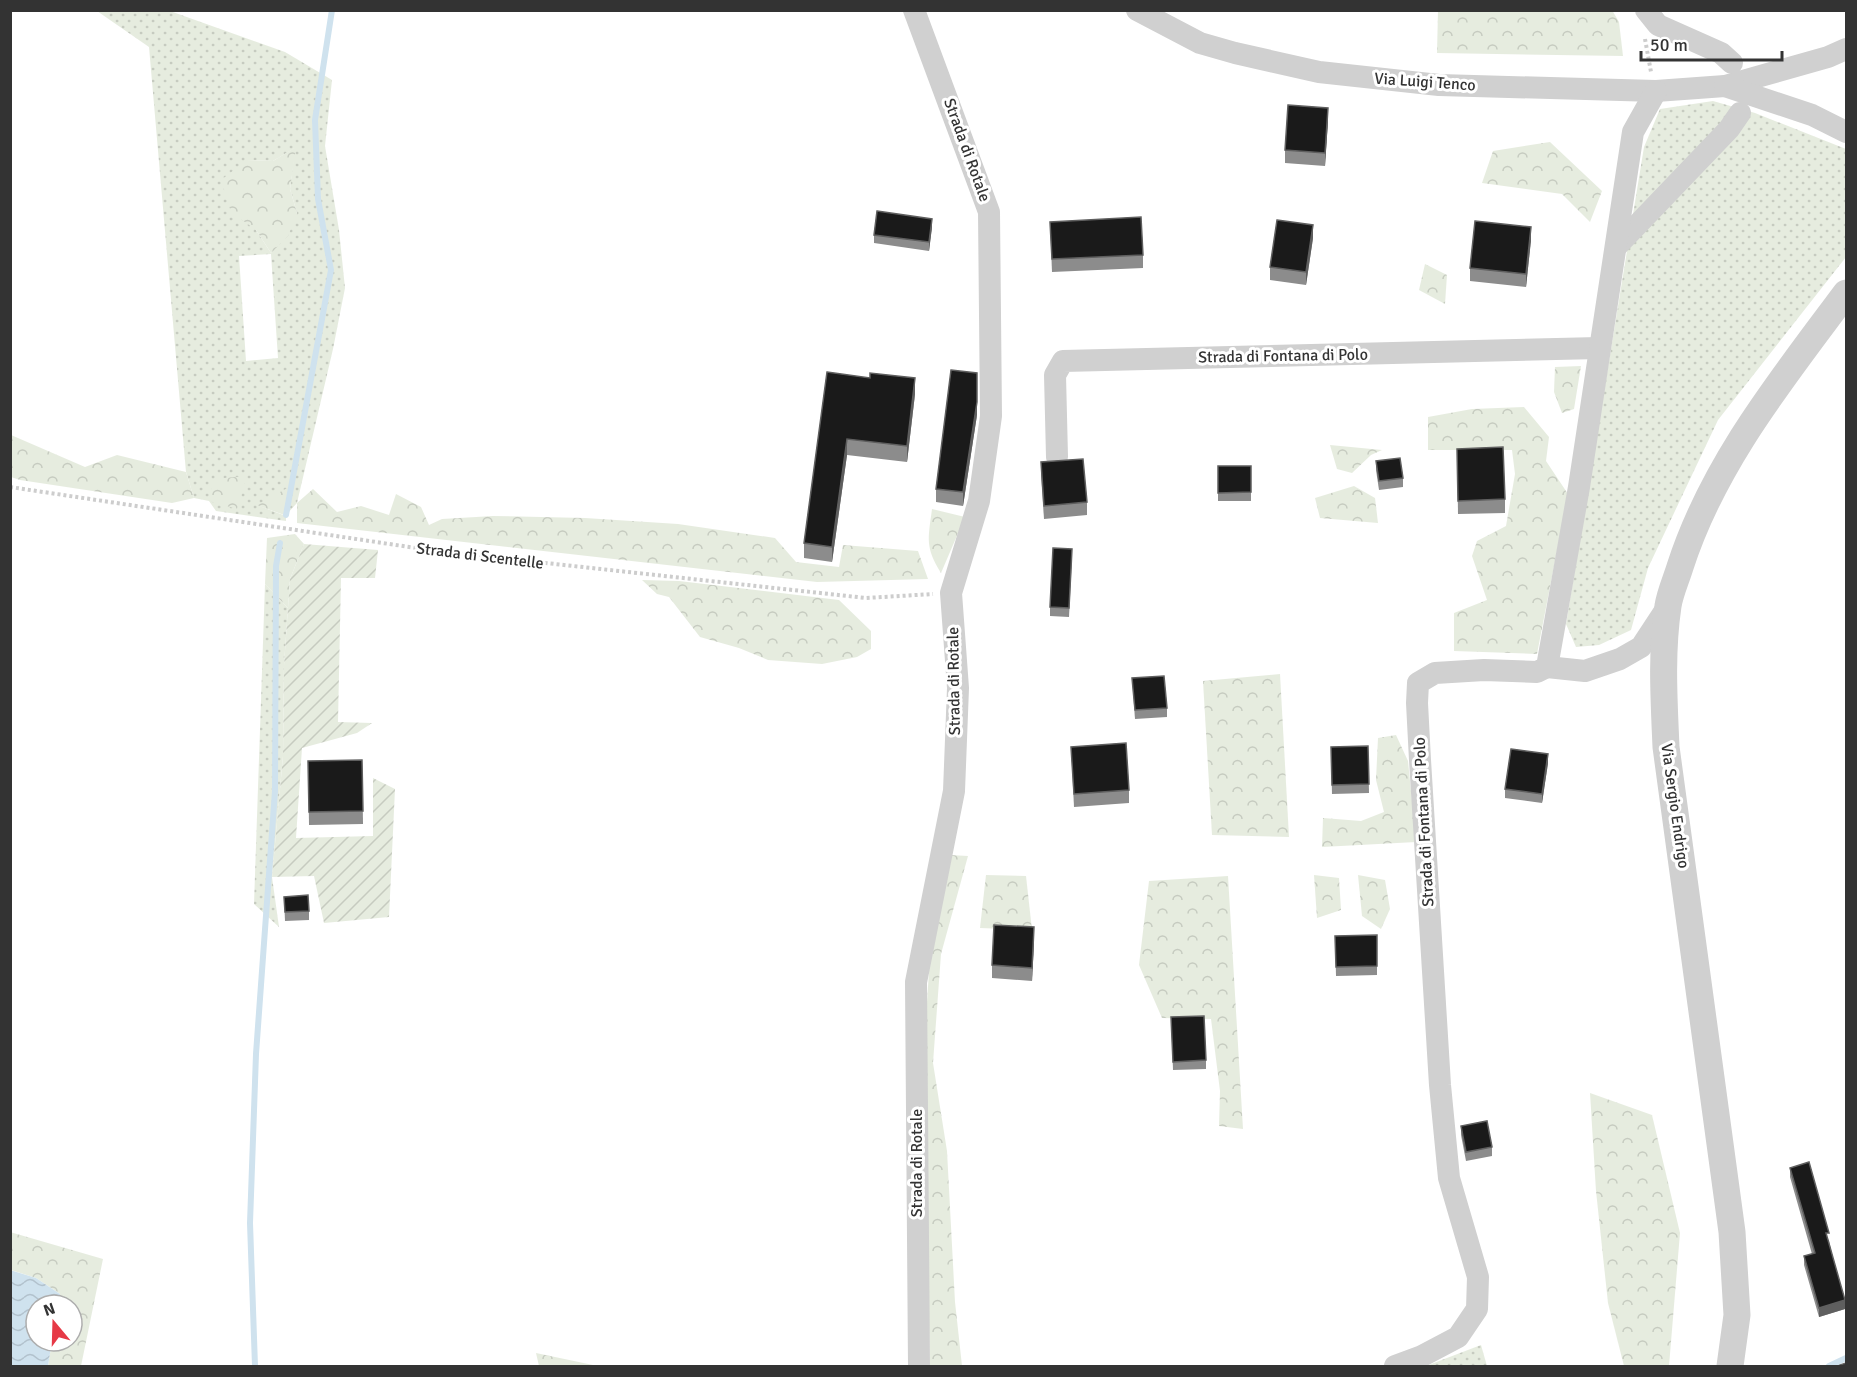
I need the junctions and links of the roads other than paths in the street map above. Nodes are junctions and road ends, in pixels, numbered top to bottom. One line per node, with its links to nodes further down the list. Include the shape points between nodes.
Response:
1 (914, 10): 16 (street, Strada di Rotale, via 989,212 991,416 979,501 951,593 958,688 954,791 916,982)
2 (1137, 10): 7 (street, Via Luigi Tenco, via 1200,44 1319,72 1439,85)
3 (1646, 10): 5 (street, via 1658,25 1721,53)
4 (1846, 49): 6 (street, Via Luigi Tenco)
5 (1732, 63)
6 (1725, 86): 7 (street, Via Luigi Tenco); 9 (street, Via Luigi Tenco, via 1812,115)
7 (1656, 91): 10 (street, via 1633,132)
8 (1740, 113): 10 (street, via 1730,129)
9 (1846, 132)
10 (1617, 246): 12 (street)
11 (1846, 293): 14 (street, Via Sergio Endrigo, via 1767,399 1716,480 1688,544)
12 (1599, 348): 13 (street, Strada di Fontana di Polo, via 1064,362 1055,375); 15 (street)
13 (1057, 457)
14 (1668, 605): 15 (street, via 1641,647 1620,659 1586,670); 18 (street, Via Sergio Endrigo, via 1662,678 1666,747 1732,1232 1737,1315)
15 (1547, 667): 17 (street, Strada di Fontana di Polo, via 1537,672 1435,673 1418,683 1440,1085 1449,1178 1478,1277 1477,1309 1458,1337)
16 (919, 1366)
17 (1395, 1366)
18 (1730, 1366)

